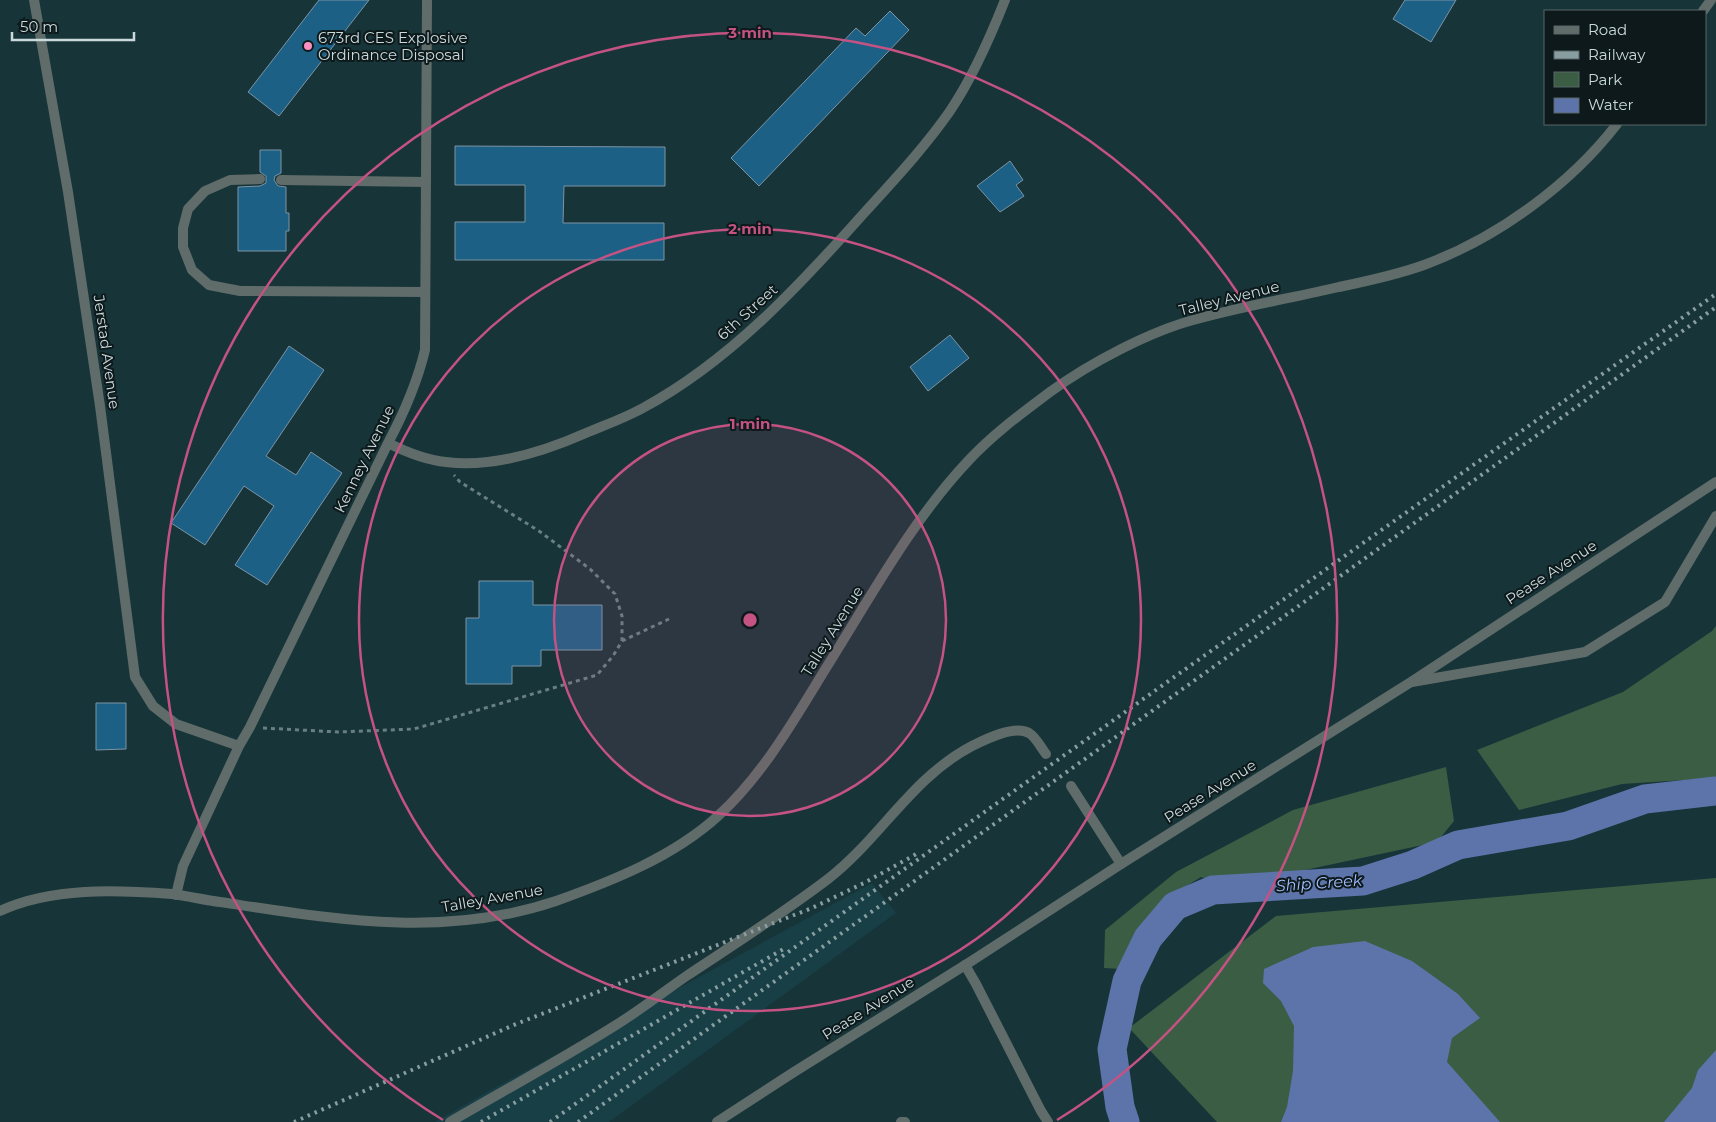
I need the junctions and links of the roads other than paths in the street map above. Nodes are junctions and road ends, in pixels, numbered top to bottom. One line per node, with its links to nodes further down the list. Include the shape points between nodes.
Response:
1 (34, 0): 15 (street, Jerstad Avenue, via 68,192 100,406 135,677 153,706 176,724)
2 (428, 0): 9 (street, Kenney Avenue)
3 (1005, 0): 11 (street, 6th Street, via 989,41 950,111 888,187 794,290 738,342 678,387 649,405 570,440 492,461 444,462 412,454)
4 (1711, 0): 5 (street)
5 (1703, 10)
6 (1616, 125): 19 (street, Talley Avenue, via 1570,176 1515,218 1465,246 1385,277 1193,320 1145,338 1060,385 1011,421 968,461 900,549 777,747 739,795 695,835 647,863 596,887 549,903 497,916 439,924 380,923)
7 (260, 180): 10 (street, via 230,180 205,191 188,209 183,247 192,270 209,286 240,292)
8 (281, 180): 9 (street)
9 (426, 182): 10 (street, Kenney Avenue)
10 (425, 292): 11 (street, Kenney Avenue, via 425,350 420,372)
11 (388, 443): 15 (street, Kenney Avenue)
12 (1716, 482): 14 (street, Pease Avenue)
13 (1716, 516): 14 (street, via 1665,602 1585,652)
14 (1412, 682): 18 (street, Pease Avenue)
15 (239, 746): 19 (street, Kenney Avenue, via 183,866)
16 (1046, 754): 22 (street, via 1030,734 1018,730 996,735 949,760 908,795 854,856 829,878 616,1024)
17 (1071, 786): 18 (street)
18 (1120, 864): 21 (street, Pease Avenue)
19 (176, 894): 20 (street, Talley Avenue, via 76,893 42,898)
20 (0, 911)
21 (965, 965): 23 (street, Pease Avenue); 26 (street)
22 (450, 1122)
23 (718, 1122)
24 (901, 1122): 25 (street)
25 (905, 1122)
26 (1048, 1122)

